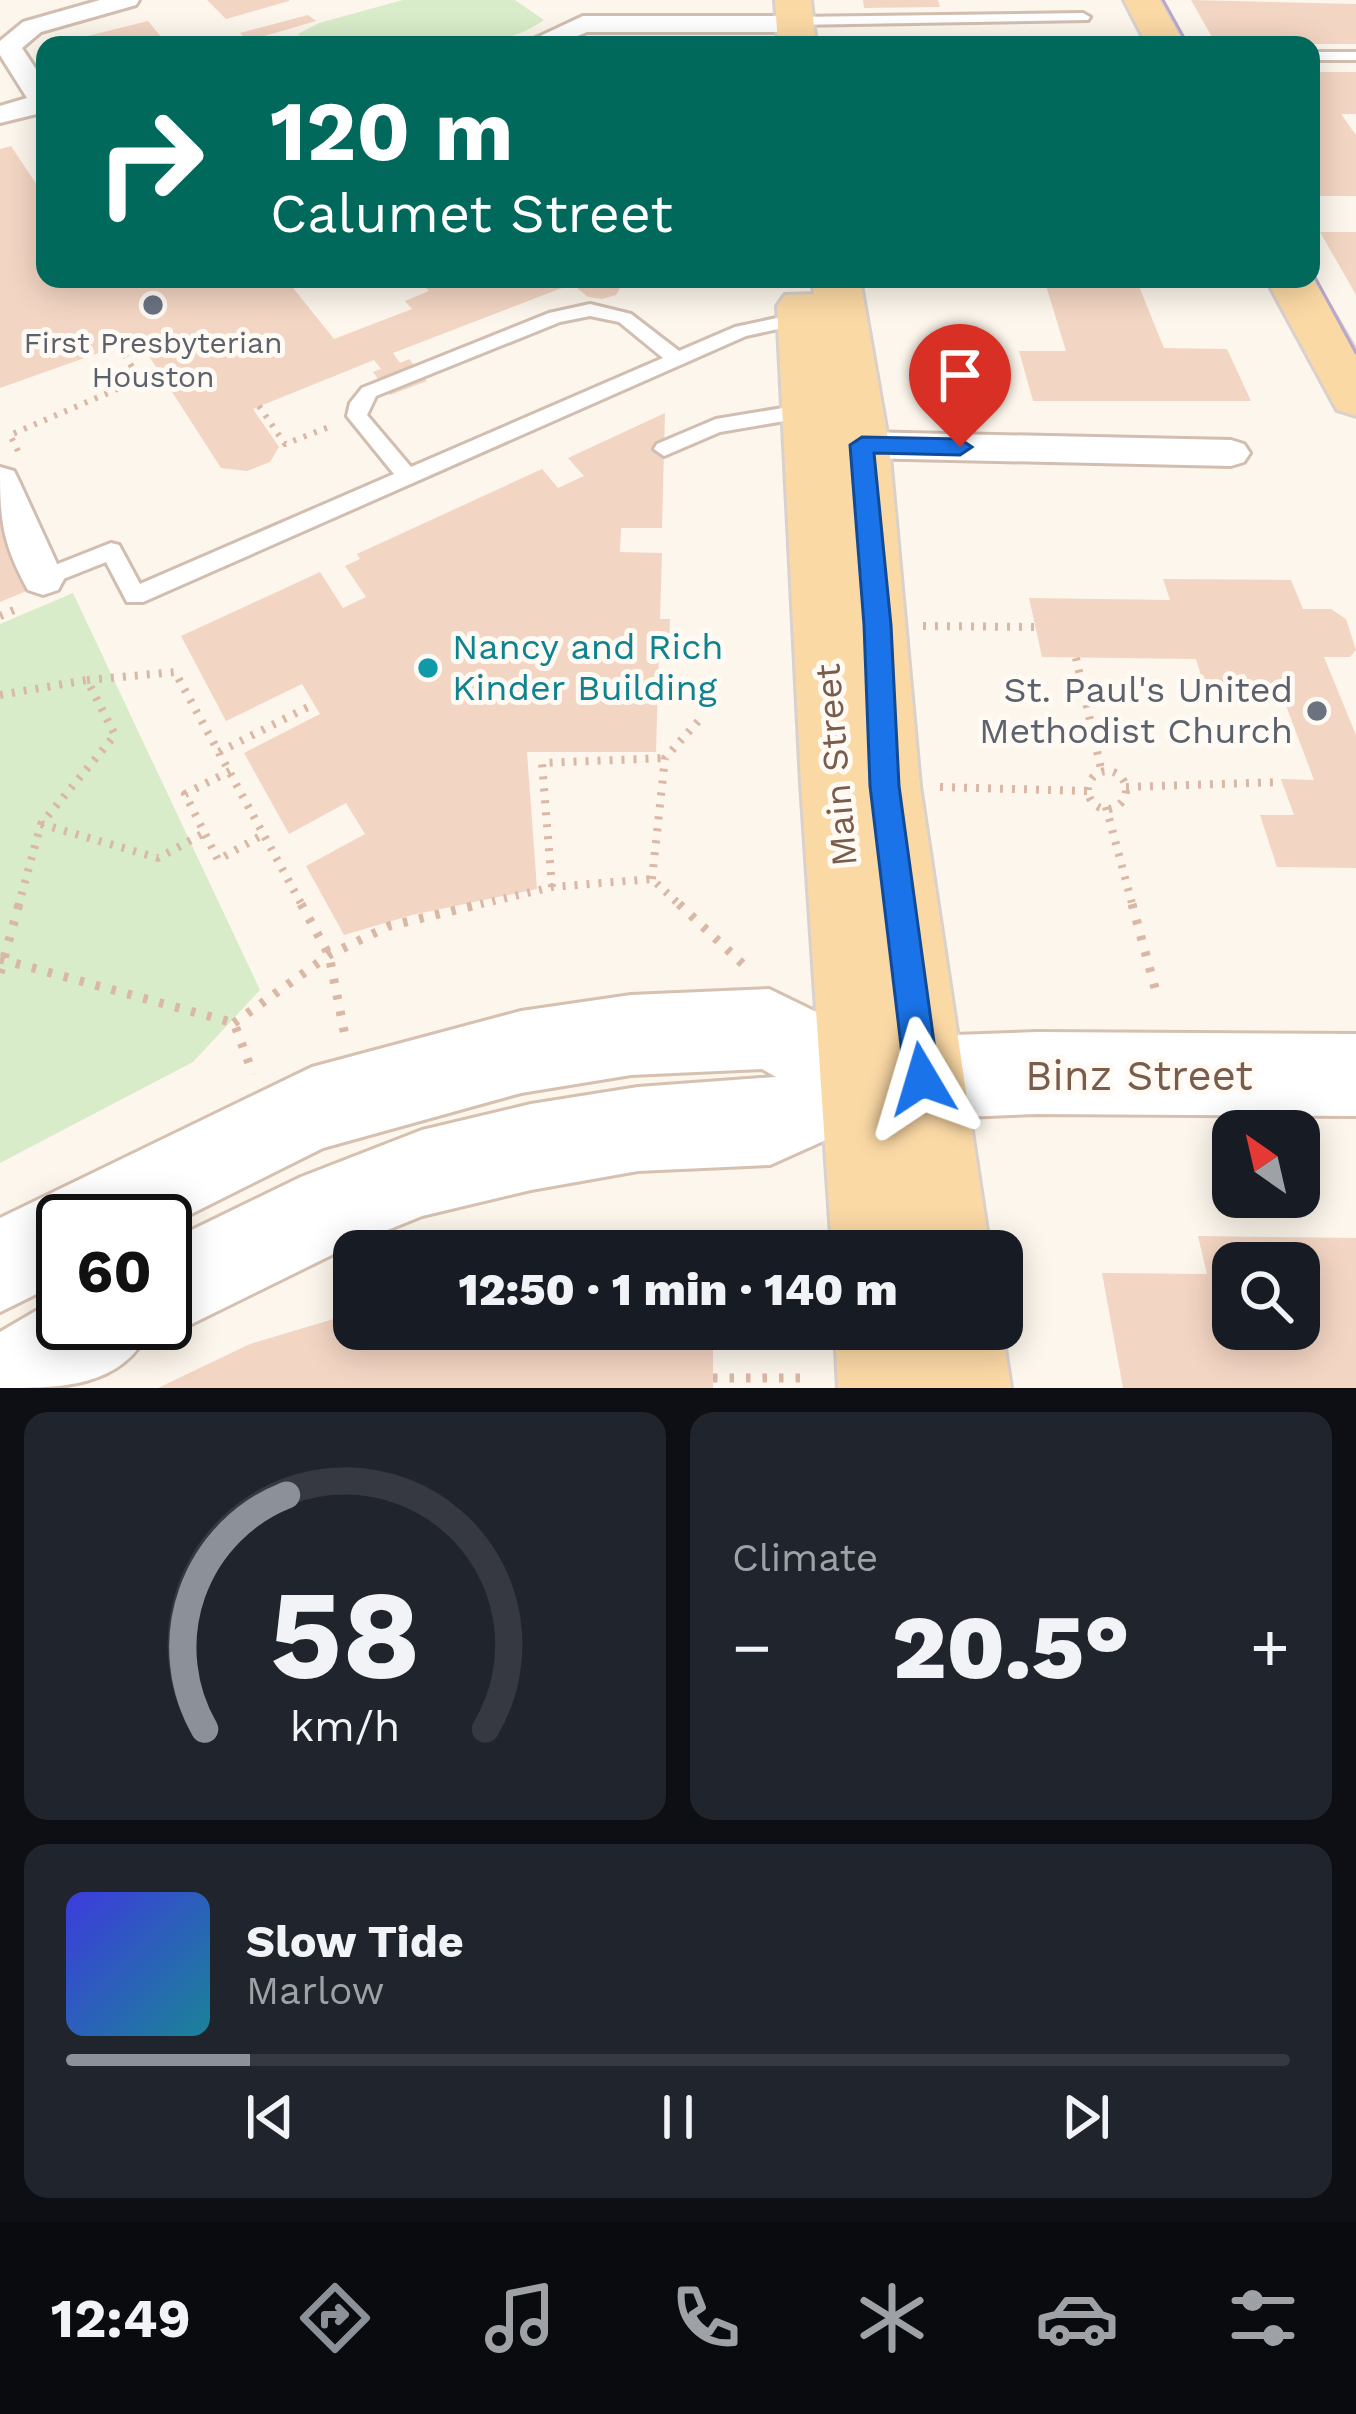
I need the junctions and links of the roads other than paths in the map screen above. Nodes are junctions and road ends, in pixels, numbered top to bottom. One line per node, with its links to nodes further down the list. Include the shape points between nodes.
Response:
1 (127, 0): 11 (street)
2 (555, 0): 8 (street)
3 (955, 0): 5 (lane)
4 (1142, 0): 10 (main road)
5 (960, 17): 6 (lane); 7 (lane)
6 (1083, 17)
7 (784, 23): 8 (street)
8 (583, 24): 9 (street)
9 (555, 36)
10 (1161, 36)
11 (7, 39): 14 (street)
12 (1320, 56): 13 (lane)
13 (1356, 56)
14 (36, 91)
15 (36, 105): 16 (street)
16 (0, 115)
17 (1295, 288): 20 (main road)
18 (820, 297): 19 (lane); 21 (main road, Main Street)
19 (677, 359): 24 (lane); 24 (lane, via 625,318 590,310 369,392 357,416)
20 (1356, 398)
21 (843, 422): 22 (lane, via 744,419); 23 (street); 28 (main road, Main Street, via 878,625); 28 (main road, Main Street, via 836,783)
22 (664, 449)
23 (1231, 453)
24 (409, 479): 26 (lane, via 135,596 111,550)
25 (3, 488): 26 (street)
26 (43, 579)
27 (1356, 1075): 28 (main road, Binz Street)
28 (893, 1079): 29 (main road, via 769,1029 631,1035 521,1052 312,1108); 30 (main road, Main Street); 31 (main road, Main Street); 34 (main road, via 770,1123 638,1129 422,1173)
29 (137, 1194)
30 (879, 1230)
31 (939, 1230)
32 (36, 1247): 33 (main road)
33 (0, 1267)
34 (192, 1278)
35 (59, 1350): 39 (main road)
36 (868, 1350): 38 (main road)
37 (958, 1350): 40 (main road)
38 (845, 1383)
39 (0, 1385)
40 (963, 1388)

